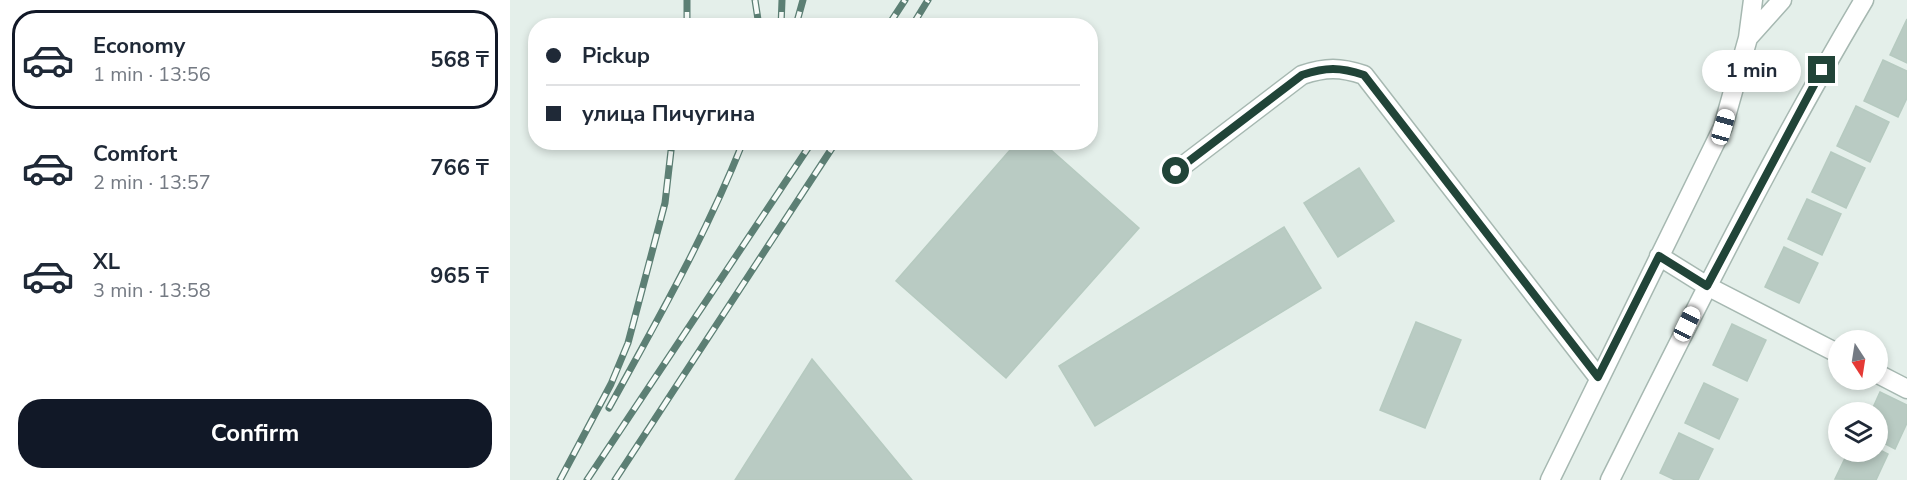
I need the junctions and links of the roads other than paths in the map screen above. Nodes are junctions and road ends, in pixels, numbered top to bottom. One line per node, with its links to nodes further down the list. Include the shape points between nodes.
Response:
1 (1753, 0): 4 (street)
2 (1782, 0): 4 (street)
3 (1864, 0): 7 (street, via 1822,70)
4 (1748, 38): 6 (street, via 1723,127)
5 (1176, 171): 9 (street, via 1302,75 1324,67 1364,75)
6 (1659, 256): 7 (street); 9 (street)
7 (1707, 286): 8 (street); 13 (street)
8 (1828, 348)
9 (1598, 377): 12 (street)
10 (1888, 379): 11 (street)
11 (1907, 389)
12 (1550, 480)
13 (1610, 480)

